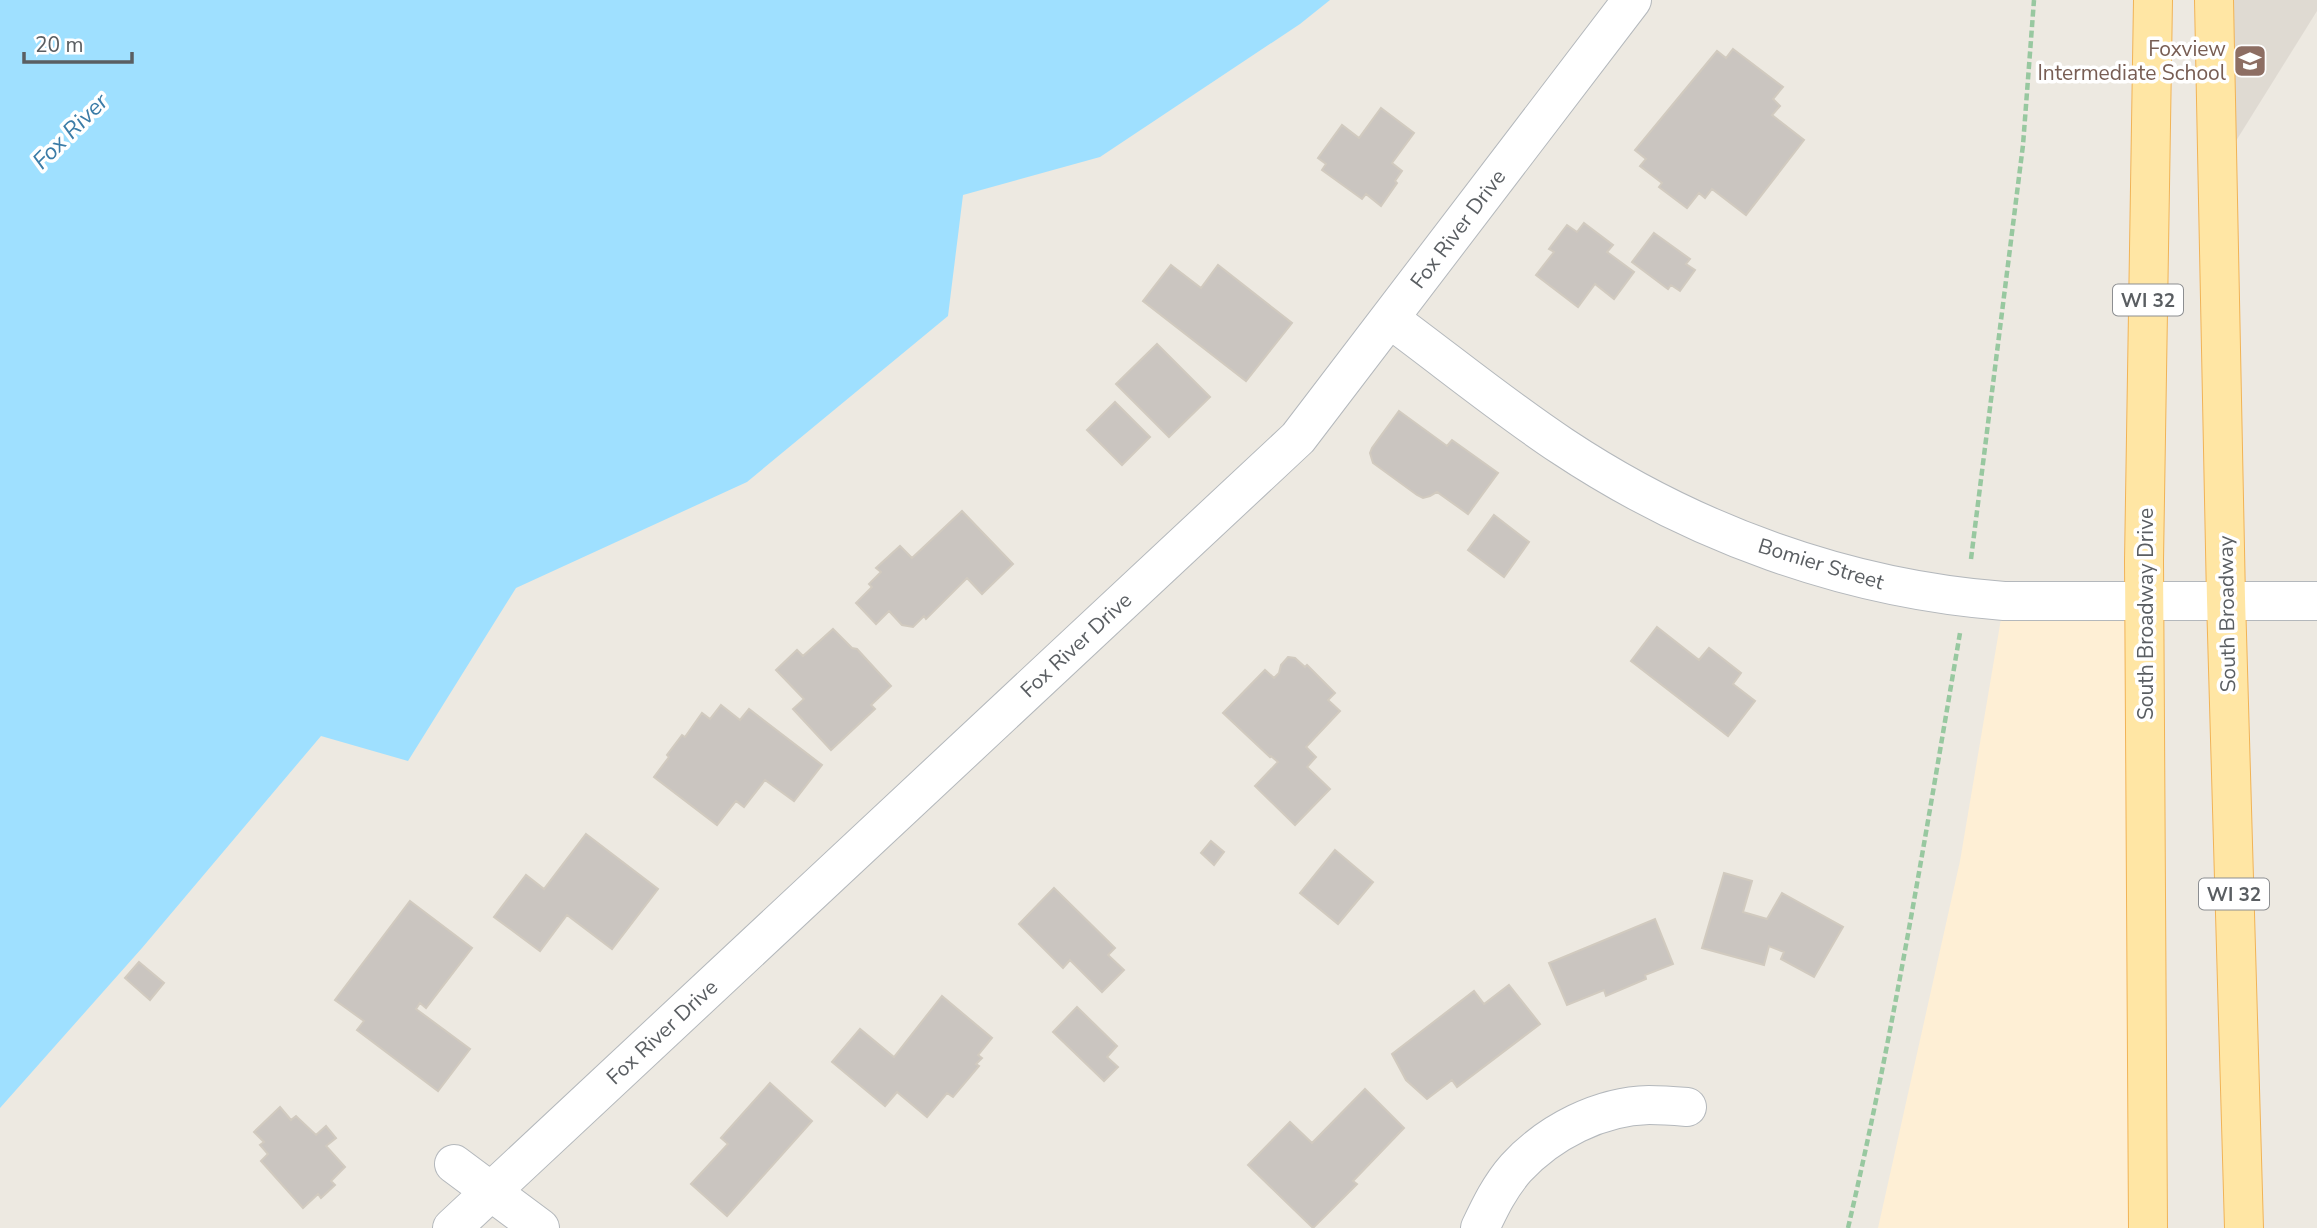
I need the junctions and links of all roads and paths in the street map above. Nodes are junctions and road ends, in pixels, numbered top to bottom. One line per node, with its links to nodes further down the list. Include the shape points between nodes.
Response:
1 (1632, 0): 4 (street, Fox River Drive)
2 (2153, 0): 6 (main road, South Broadway Drive / WI 32)
3 (2214, 0): 5 (main road, South Broadway / WI 32)
4 (1390, 319): 6 (street, Bomier Street, via 1561,446 1646,497 1736,538 1814,566 1892,586 1966,598); 10 (street, Fox River Drive, via 1298,438)
5 (2226, 599): 6 (street, Bomier Street); 7 (street, Bomier Street); 15 (main road, South Broadway / WI 32)
6 (2145, 600): 14 (main road, South Broadway Drive / WI 32)
7 (2317, 600)
8 (1687, 1107): 13 (street, via 1647,1105 1605,1112 1574,1124 1516,1168)
9 (454, 1164): 10 (street)
10 (491, 1192): 11 (street, Fox River Drive); 12 (street)
11 (452, 1228)
12 (540, 1228)
13 (1480, 1228)
14 (2148, 1228)
15 (2244, 1228)

